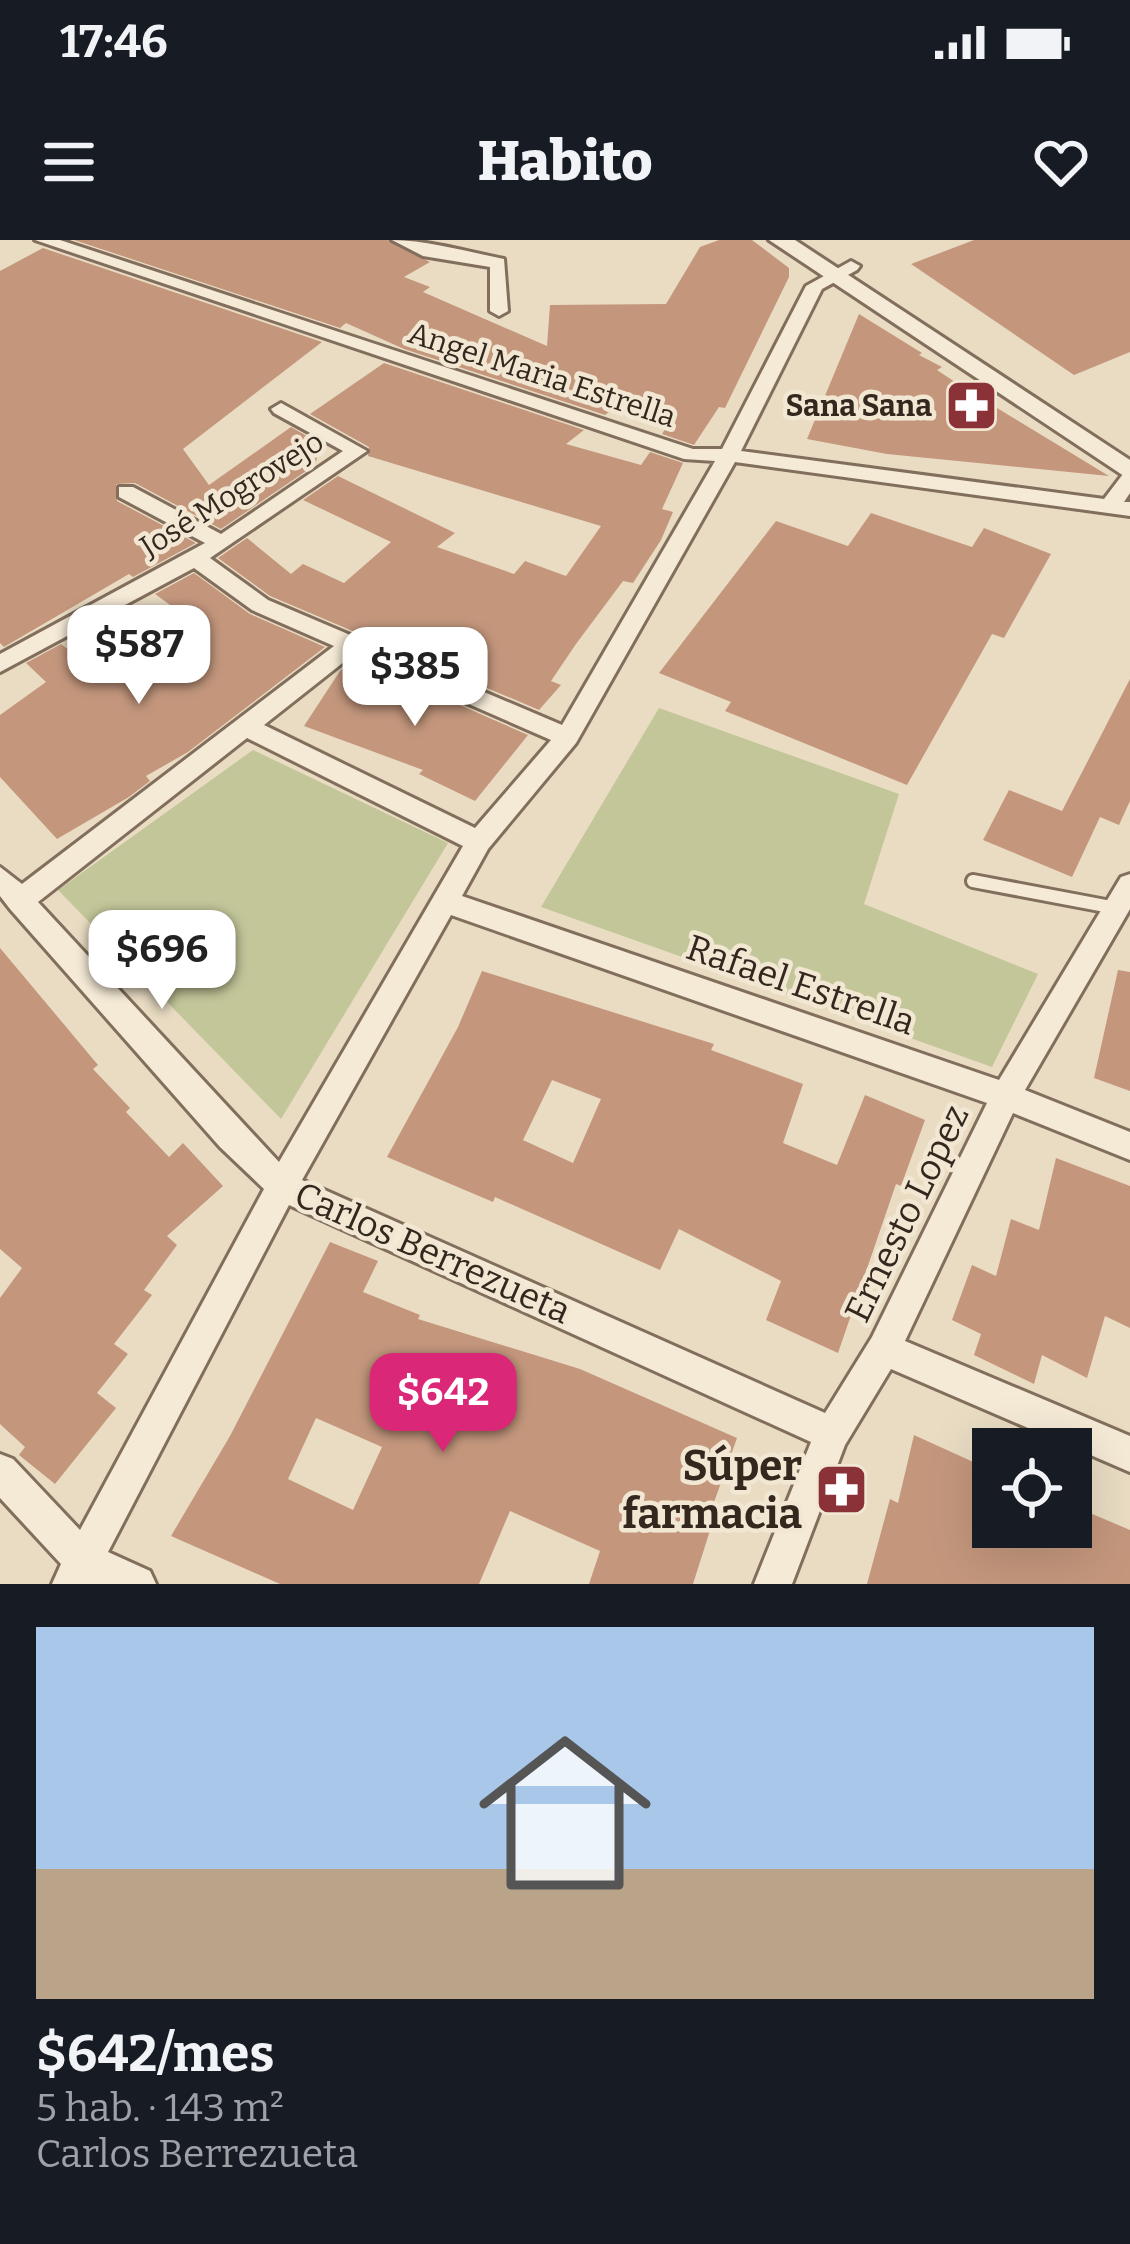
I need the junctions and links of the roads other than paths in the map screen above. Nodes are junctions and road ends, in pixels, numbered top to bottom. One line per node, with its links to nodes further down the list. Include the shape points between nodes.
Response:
1 (43, 240): 9 (street, Angel Maria Estrella, via 601,428 691,455)
2 (400, 240): 6 (street, via 498,263)
3 (780, 240): 5 (street)
4 (814, 240): 5 (street)
5 (840, 271): 8 (street); 9 (street, via 815,286); 10 (street)
6 (499, 311)
7 (281, 409): 13 (street, José Mogrovejo, via 357,451)
8 (1130, 448)
9 (729, 455): 12 (street, Angel Maria Estrella); 18 (street)
10 (1130, 475): 12 (street, Angel Maria Estrella)
11 (126, 492): 13 (street)
12 (1120, 507)
13 (222, 543): 14 (street, José Mogrovejo)
14 (194, 557): 15 (street, via 260,605); 16 (street, José Mogrovejo)
15 (349, 646): 17 (street); 18 (street)
16 (0, 664)
17 (247, 728): 19 (street); 21 (street)
18 (567, 737): 19 (street)
19 (479, 842): 23 (street)
20 (973, 881): 22 (lane)
21 (10, 889): 26 (street, Carlos Berrezueta)
22 (1123, 896): 24 (street, Ernesto Lopez)
23 (444, 901): 24 (street, Rafael Estrella); 26 (street)
24 (1006, 1096): 25 (street, Rafael Estrella); 27 (street, Ernesto Lopez)
25 (1130, 1146)
26 (282, 1186): 28 (street, Carlos Berrezueta); 31 (street)
27 (884, 1349): 28 (street, Ernesto Lopez); 29 (street)
28 (832, 1433): 33 (street, Ernesto Lopez)
29 (1130, 1454)
30 (0, 1472): 31 (street)
31 (77, 1572): 32 (street)
32 (137, 1584)
33 (773, 1584)

